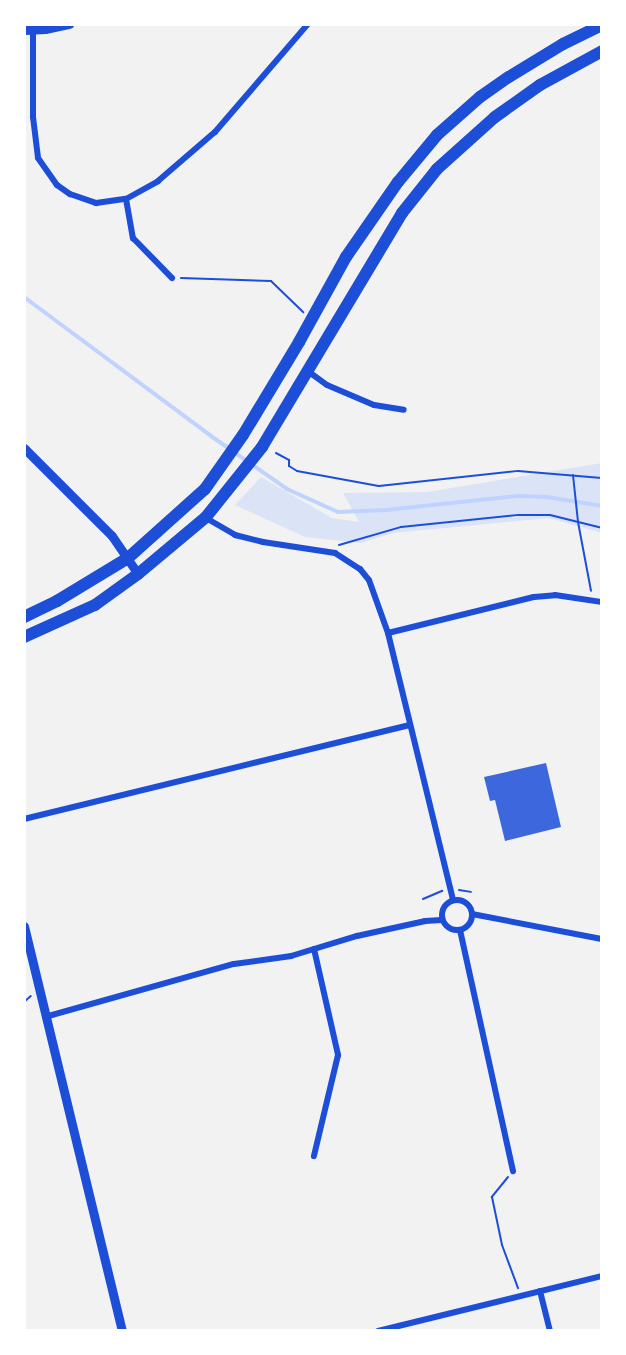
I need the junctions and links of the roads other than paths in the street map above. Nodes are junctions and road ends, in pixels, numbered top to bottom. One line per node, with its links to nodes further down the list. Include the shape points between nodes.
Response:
1 (69, 24): 4 (street)
2 (308, 24): 6 (street, via 215,132 158,180)
3 (602, 25): 12 (main road, via 509,77 437,135 398,182 346,257 216,476 182,512)
4 (28, 30): 6 (street, via 38,158 57,185 70,194 96,203)
5 (602, 51): 8 (main road, via 540,84 495,117 437,169 402,213)
6 (126, 199): 7 (street, via 133,238)
7 (172, 278)
8 (309, 372): 9 (street, via 327,385 374,405); 11 (main road, via 262,447)
9 (404, 410)
10 (24, 447): 12 (street, via 112,536)
11 (206, 517): 13 (main road); 16 (street, via 235,535 325,550 347,558 365,575)
12 (128, 558): 13 (street); 15 (main road)
13 (138, 574): 17 (main road, via 95,604)
14 (602, 602): 16 (street, via 555,595 534,597)
15 (24, 617)
16 (388, 633): 18 (street)
17 (24, 637)
18 (410, 725): 19 (street); 20 (street)
19 (24, 819)
20 (453, 900): 21 (street, via 466,903); 22 (street, via 444,908)
21 (472, 914): 24 (street, via 468,926); 25 (street)
22 (442, 920): 24 (street, via 451,929); 26 (street, via 357,936)
23 (24, 926): 27 (street)
24 (460, 930): 29 (street)
25 (602, 939)
26 (314, 949): 27 (street, via 234,964); 28 (street, via 338,1055)
27 (45, 1017): 32 (street)
28 (314, 1156)
29 (513, 1171)
30 (602, 1276): 31 (street)
31 (540, 1291): 33 (street); 34 (street)
32 (122, 1331)
33 (378, 1331)
34 (550, 1331)

